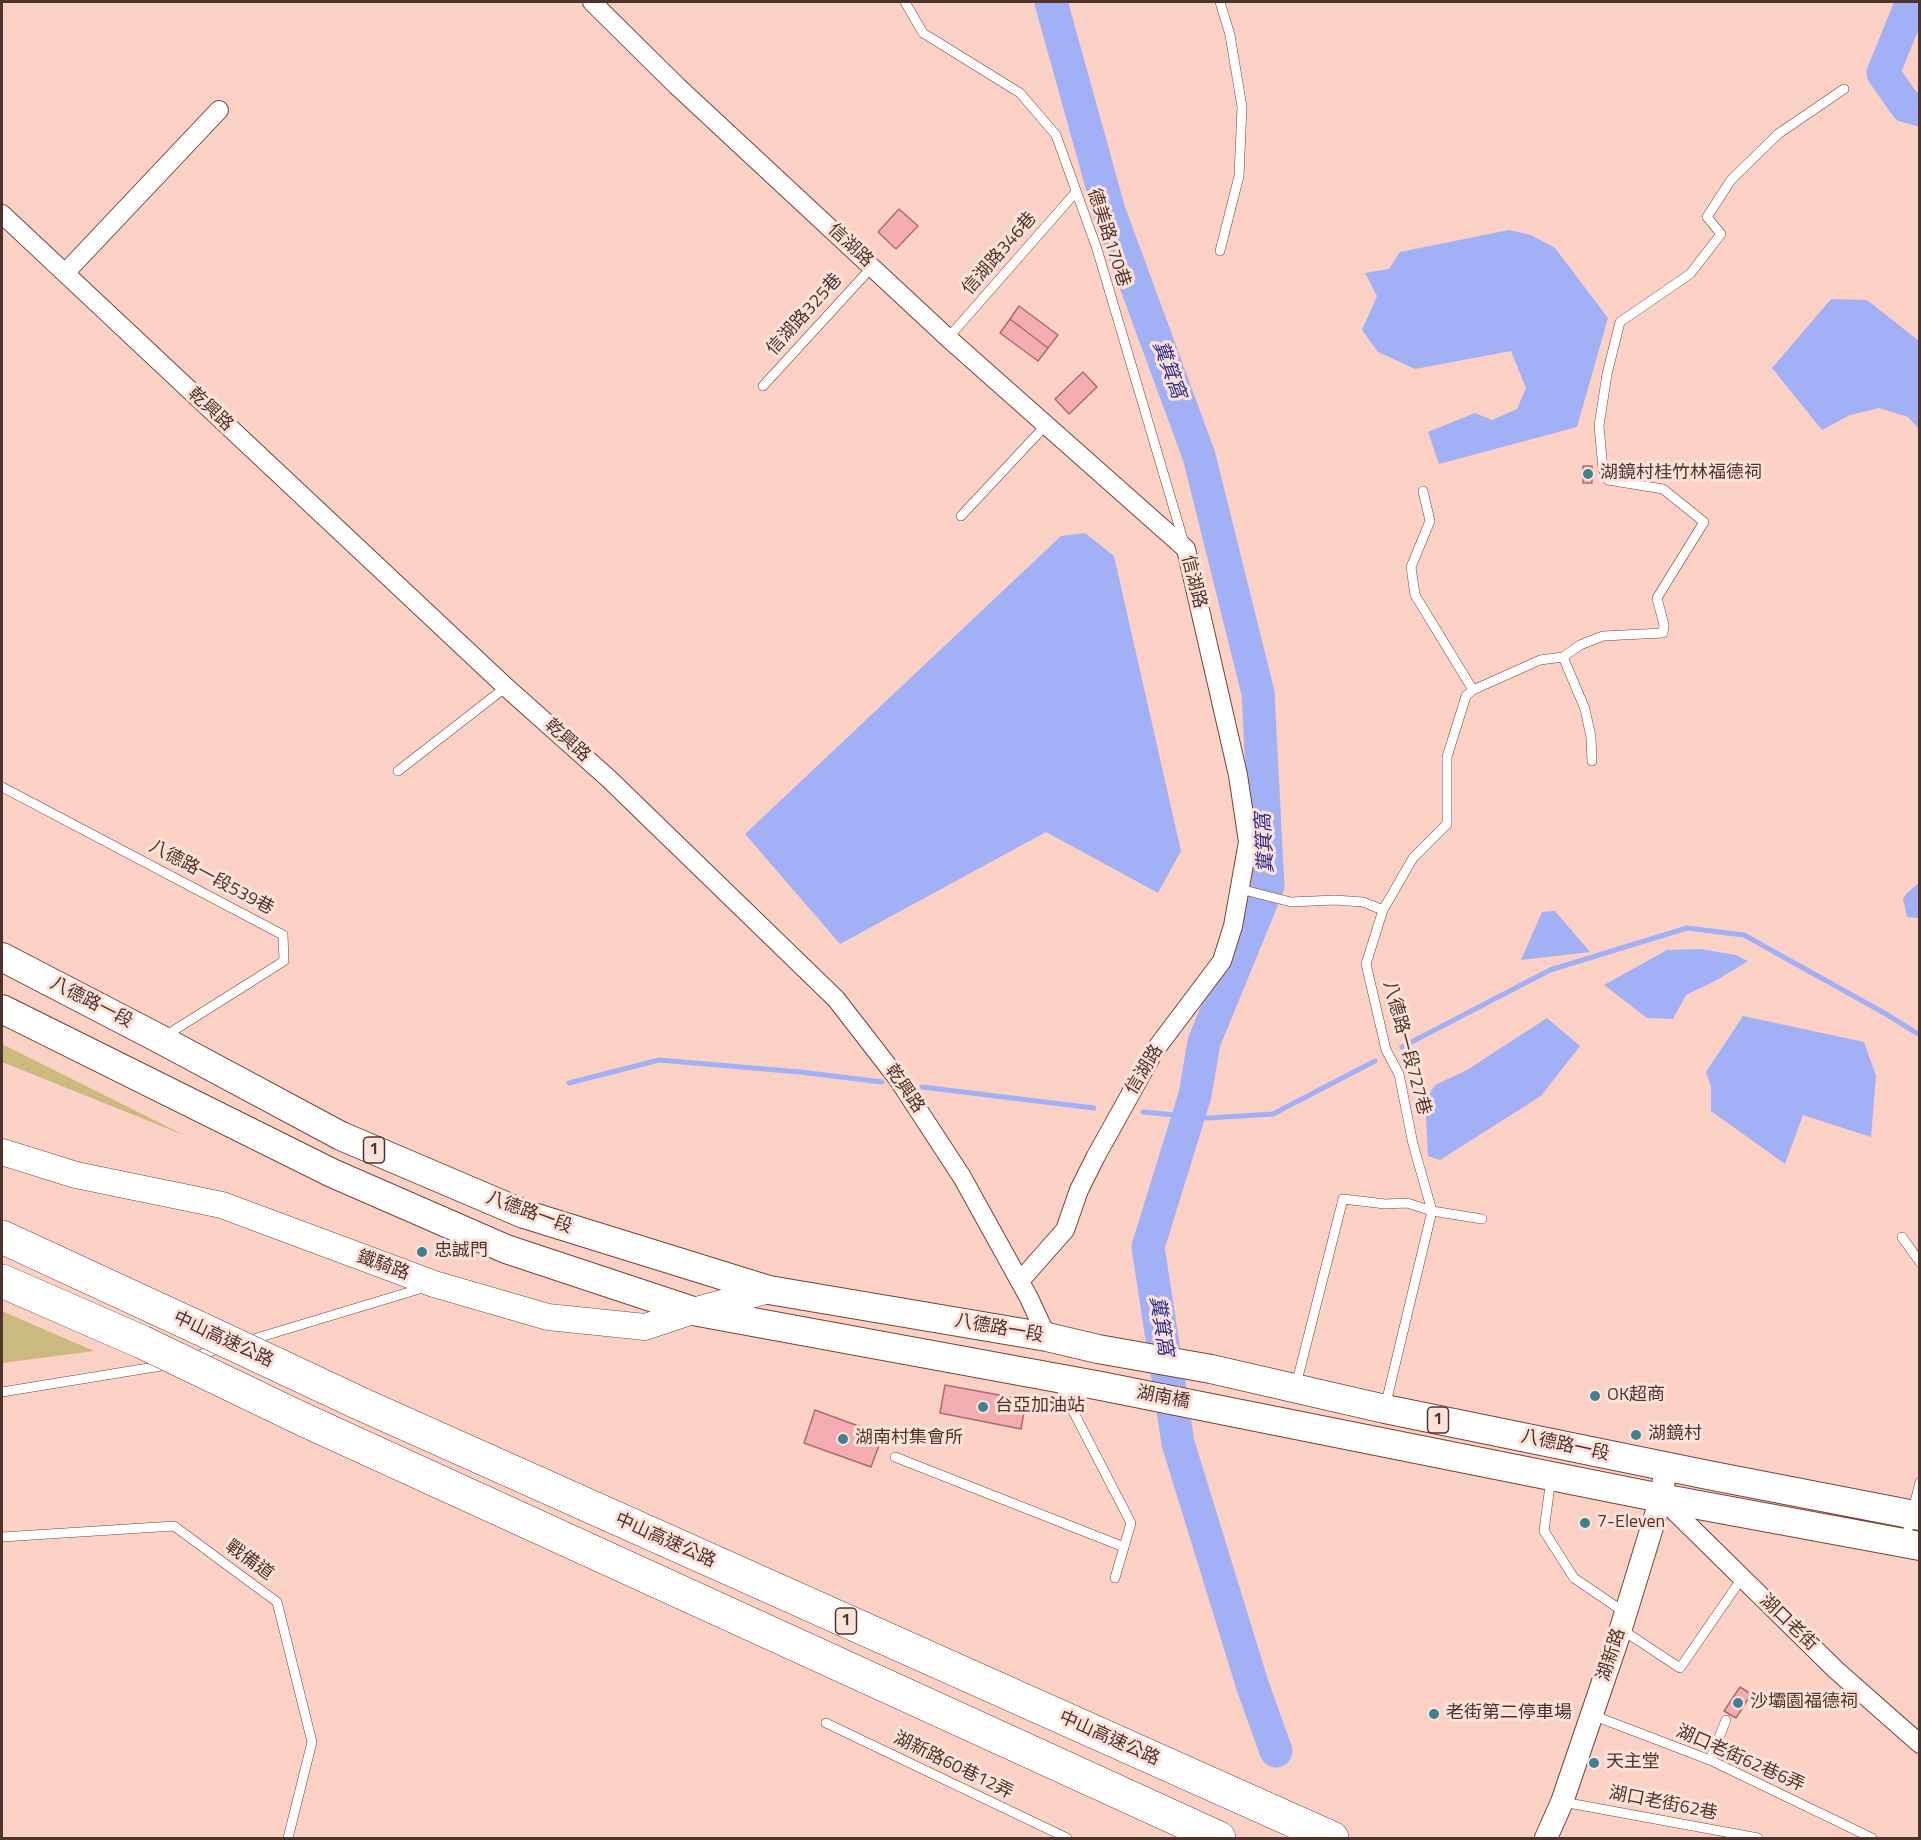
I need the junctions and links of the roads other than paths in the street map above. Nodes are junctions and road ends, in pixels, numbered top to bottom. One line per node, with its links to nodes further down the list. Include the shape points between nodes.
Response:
1 (592, 2): 9 (street, 信湖路)
2 (905, 2): 6 (lane, 德美路170巷, via 922,33 1020,93 1056,135)
3 (1220, 2): 8 (lane, via 1230,35 1242,107 1239,176)
4 (1844, 89): 17 (lane, via 1778,134 1731,180 1707,217 1721,234 1690,274 1620,322 1599,426 1603,469 1608,480 1663,489 1704,522 1657,598 1663,633 1603,636)
5 (219, 110): 10 (street)
6 (1076, 192): 11 (lane, 信湖路346巷); 16 (lane, 德美路170巷, via 1097,249)
7 (2, 214): 10 (street, 乾興路)
8 (1220, 251)
9 (872, 267): 11 (street, 信湖路); 12 (lane, 信湖路325巷)
10 (65, 273): 18 (street, 乾興路)
11 (948, 338): 13 (street, 信湖路)
12 (763, 386)
13 (1046, 425): 15 (lane); 16 (street, 信湖路)
14 (1423, 491): 19 (lane, via 1431,521 1411,567 1415,595)
15 (961, 516)
16 (1186, 549): 23 (street, 信湖路, via 1238,775 1248,843)
17 (1563, 657): 19 (lane, via 1540,660); 20 (lane, via 1585,709)
18 (506, 687): 21 (lane); 35 (street, 乾興路, via 608,778 836,999 898,1079 962,1178)
19 (1473, 690): 24 (lane, 八德路一段727巷, via 1466,696 1448,757 1447,824 1413,858)
20 (1592, 762)
21 (398, 771)
22 (2, 787): 27 (lane, 八德路一段539巷, via 283,935 284,961)
23 (1248, 891): 24 (lane, via 1291,902 1363,902); 35 (street, 信湖路, via 1222,961 1155,1050 1096,1156 1060,1239)
24 (1383, 910): 29 (lane, 八德路一段727巷, via 1366,964 1386,1050 1399,1074)
25 (2, 957): 27 (main road, 八德路一段 / 1)
26 (2, 1009): 38 (main road, 八德路一段 / 1, via 332,1173 506,1249)
27 (160, 1039): 37 (main road, 八德路一段 / 1, via 342,1136 524,1214)
28 (2, 1152): 36 (main road, 鐵騎路, via 76,1176 222,1205)
29 (1432, 1211): 30 (lane); 44 (lane, via 1407,1203 1342,1199); 46 (lane, 八德路一段727巷)
30 (1482, 1219)
31 (2, 1237): 69 (highway, 中山高速公路 / 1, bridge, via 361,1404)
32 (1902, 1237): 33 (lane)
33 (1920, 1262)
34 (2, 1281): 68 (highway, 中山高速公路 / 1, bridge)
35 (1020, 1281): 39 (street, 乾興路)
36 (434, 1284): 38 (main road, 鐵騎路, via 548,1317 645,1327); 45 (lane, via 163,1366)
37 (769, 1290): 38 (main road, 鐵騎路); 39 (main road, 八德路一段 / 1)
38 (693, 1311): 42 (main road, 八德路一段 / 1)
39 (1047, 1337): 40 (main road, 八德路一段 / 1)
40 (1098, 1349): 41 (main road, 湖南橋 / 1)
41 (1211, 1369): 44 (main road, 八德路一段 / 1)
42 (1055, 1378): 43 (main road, 八德路一段 / 1); 56 (lane, via 1131,1523)
43 (1101, 1386): 47 (main road, 湖南橋 / 1)
44 (1296, 1388): 46 (main road, 八德路一段 / 1)
45 (2, 1392)
46 (1384, 1409): 49 (main road, 八德路一段 / 1)
47 (1224, 1410): 50 (main road, 八德路一段 / 1)
48 (895, 1457): 56 (lane)
49 (1666, 1467): 52 (street, 湖新路); 53 (main road, 八德路一段 / 1)
50 (1552, 1476): 52 (main road, 八德路一段 / 1); 59 (lane, via 1544,1531 1574,1578)
51 (1920, 1482): 53 (lane)
52 (1661, 1498): 55 (main road, 八德路一段 / 1); 58 (street, 湖口老街); 59 (street, 湖新路)
53 (1915, 1515): 55 (lane)
54 (2, 1538): 66 (lane, 戰備道, via 174,1526 277,1602 312,1742)
55 (1912, 1545)
56 (1124, 1547): 57 (lane)
57 (1115, 1578)
58 (1742, 1578): 59 (lane, via 1680,1668); 63 (street, 湖口老街, via 1836,1670)
59 (1623, 1621): 60 (street, 湖新路)
60 (1592, 1715): 64 (lane, 湖口老街62巷6弄); 65 (street, 湖新路)
61 (1726, 1720): 64 (lane)
62 (826, 1723): 67 (lane, 湖新路60巷12弄)
63 (1920, 1744)
64 (1710, 1760): 72 (lane, 湖口老街62巷6弄)
65 (1562, 1802): 70 (street, 湖新路); 71 (lane, 湖口老街62巷)
66 (288, 1839)
67 (1066, 1839)
68 (1219, 1839)
69 (1332, 1839)
70 (1546, 1839)
71 (1758, 1839)
72 (1872, 1839)

